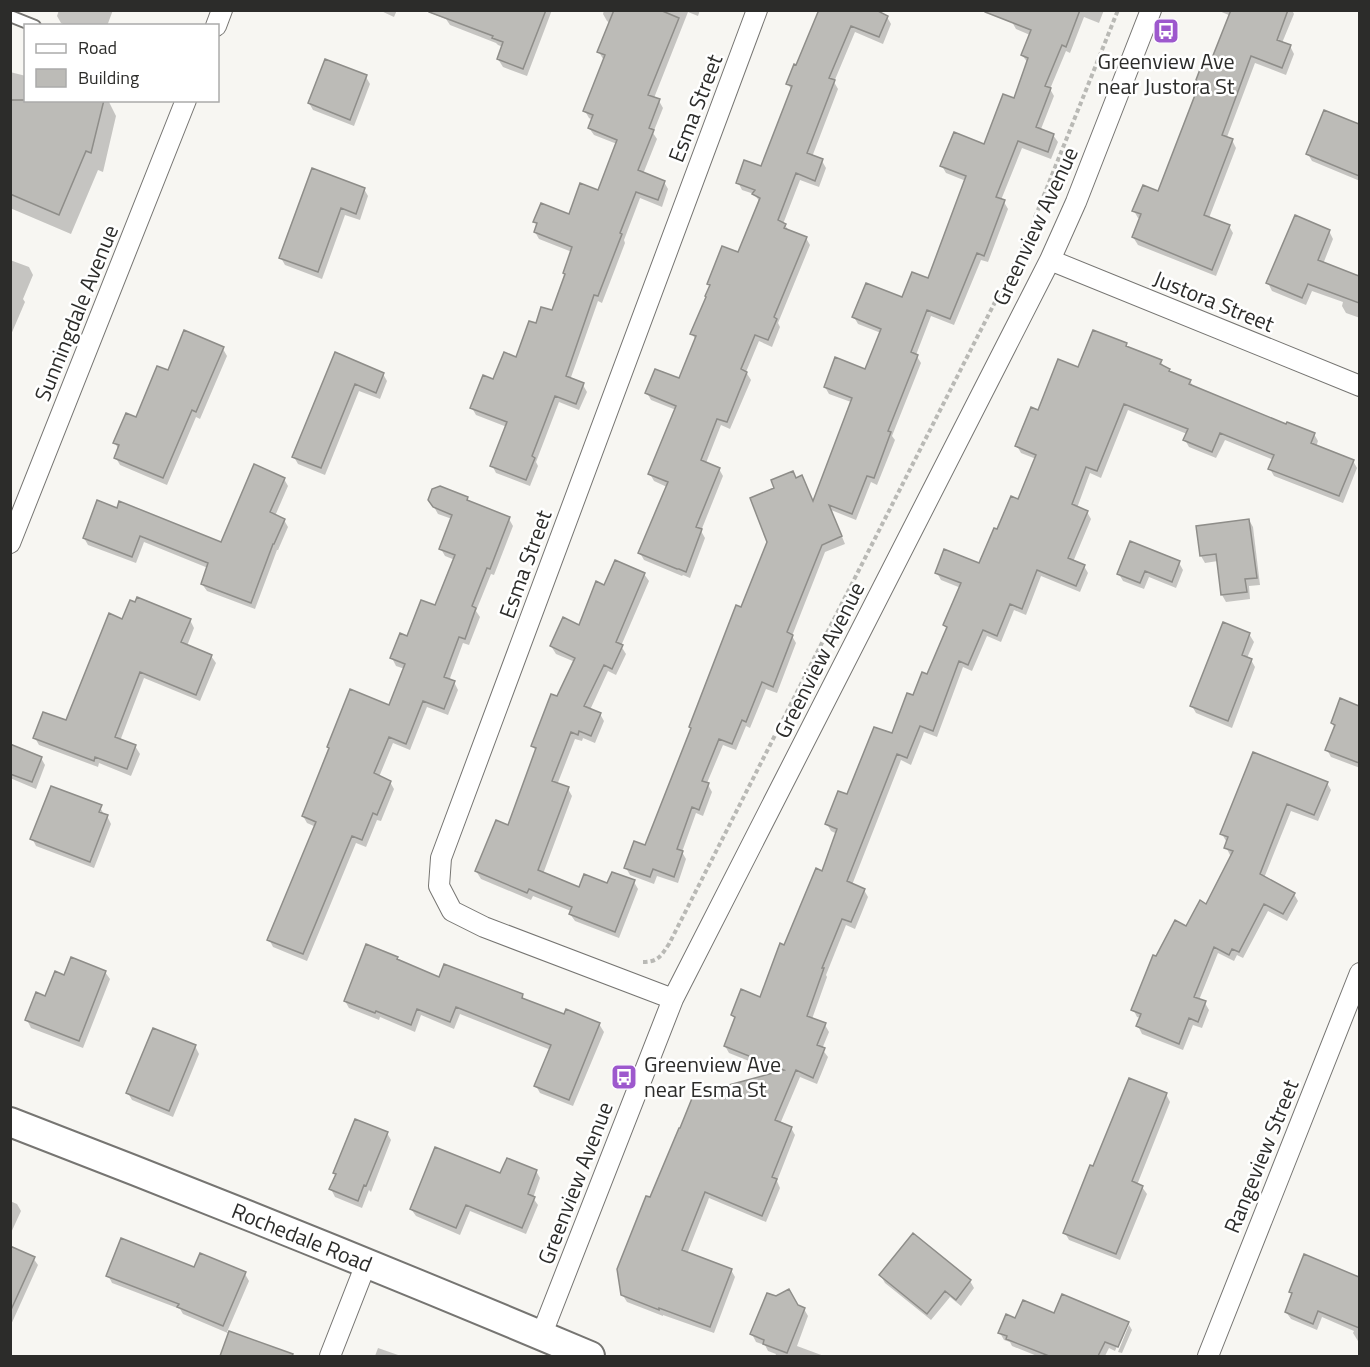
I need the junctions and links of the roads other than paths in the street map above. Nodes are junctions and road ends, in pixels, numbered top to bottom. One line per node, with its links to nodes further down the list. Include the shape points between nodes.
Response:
1 (757, 10): 10 (street, Esma Street, via 441,858 439,886 452,911 484,927)
2 (1151, 10): 6 (street, Greenview Avenue)
3 (10, 16): 4 (lane)
4 (30, 24)
5 (185, 102): 8 (street, Sunningdale Avenue)
6 (1050, 260): 7 (street, Justora Street); 10 (street, Greenview Avenue)
7 (1359, 386)
8 (10, 543)
9 (1359, 973): 16 (street, Rangeview Street)
10 (673, 999): 13 (street, Greenview Avenue)
11 (10, 1122): 12 (main road, Rochedale Road)
12 (366, 1264): 13 (main road, Rochedale Road); 14 (street)
13 (541, 1336): 15 (main road, Rochedale Road)
14 (330, 1356)
15 (590, 1356)
16 (1208, 1356)

